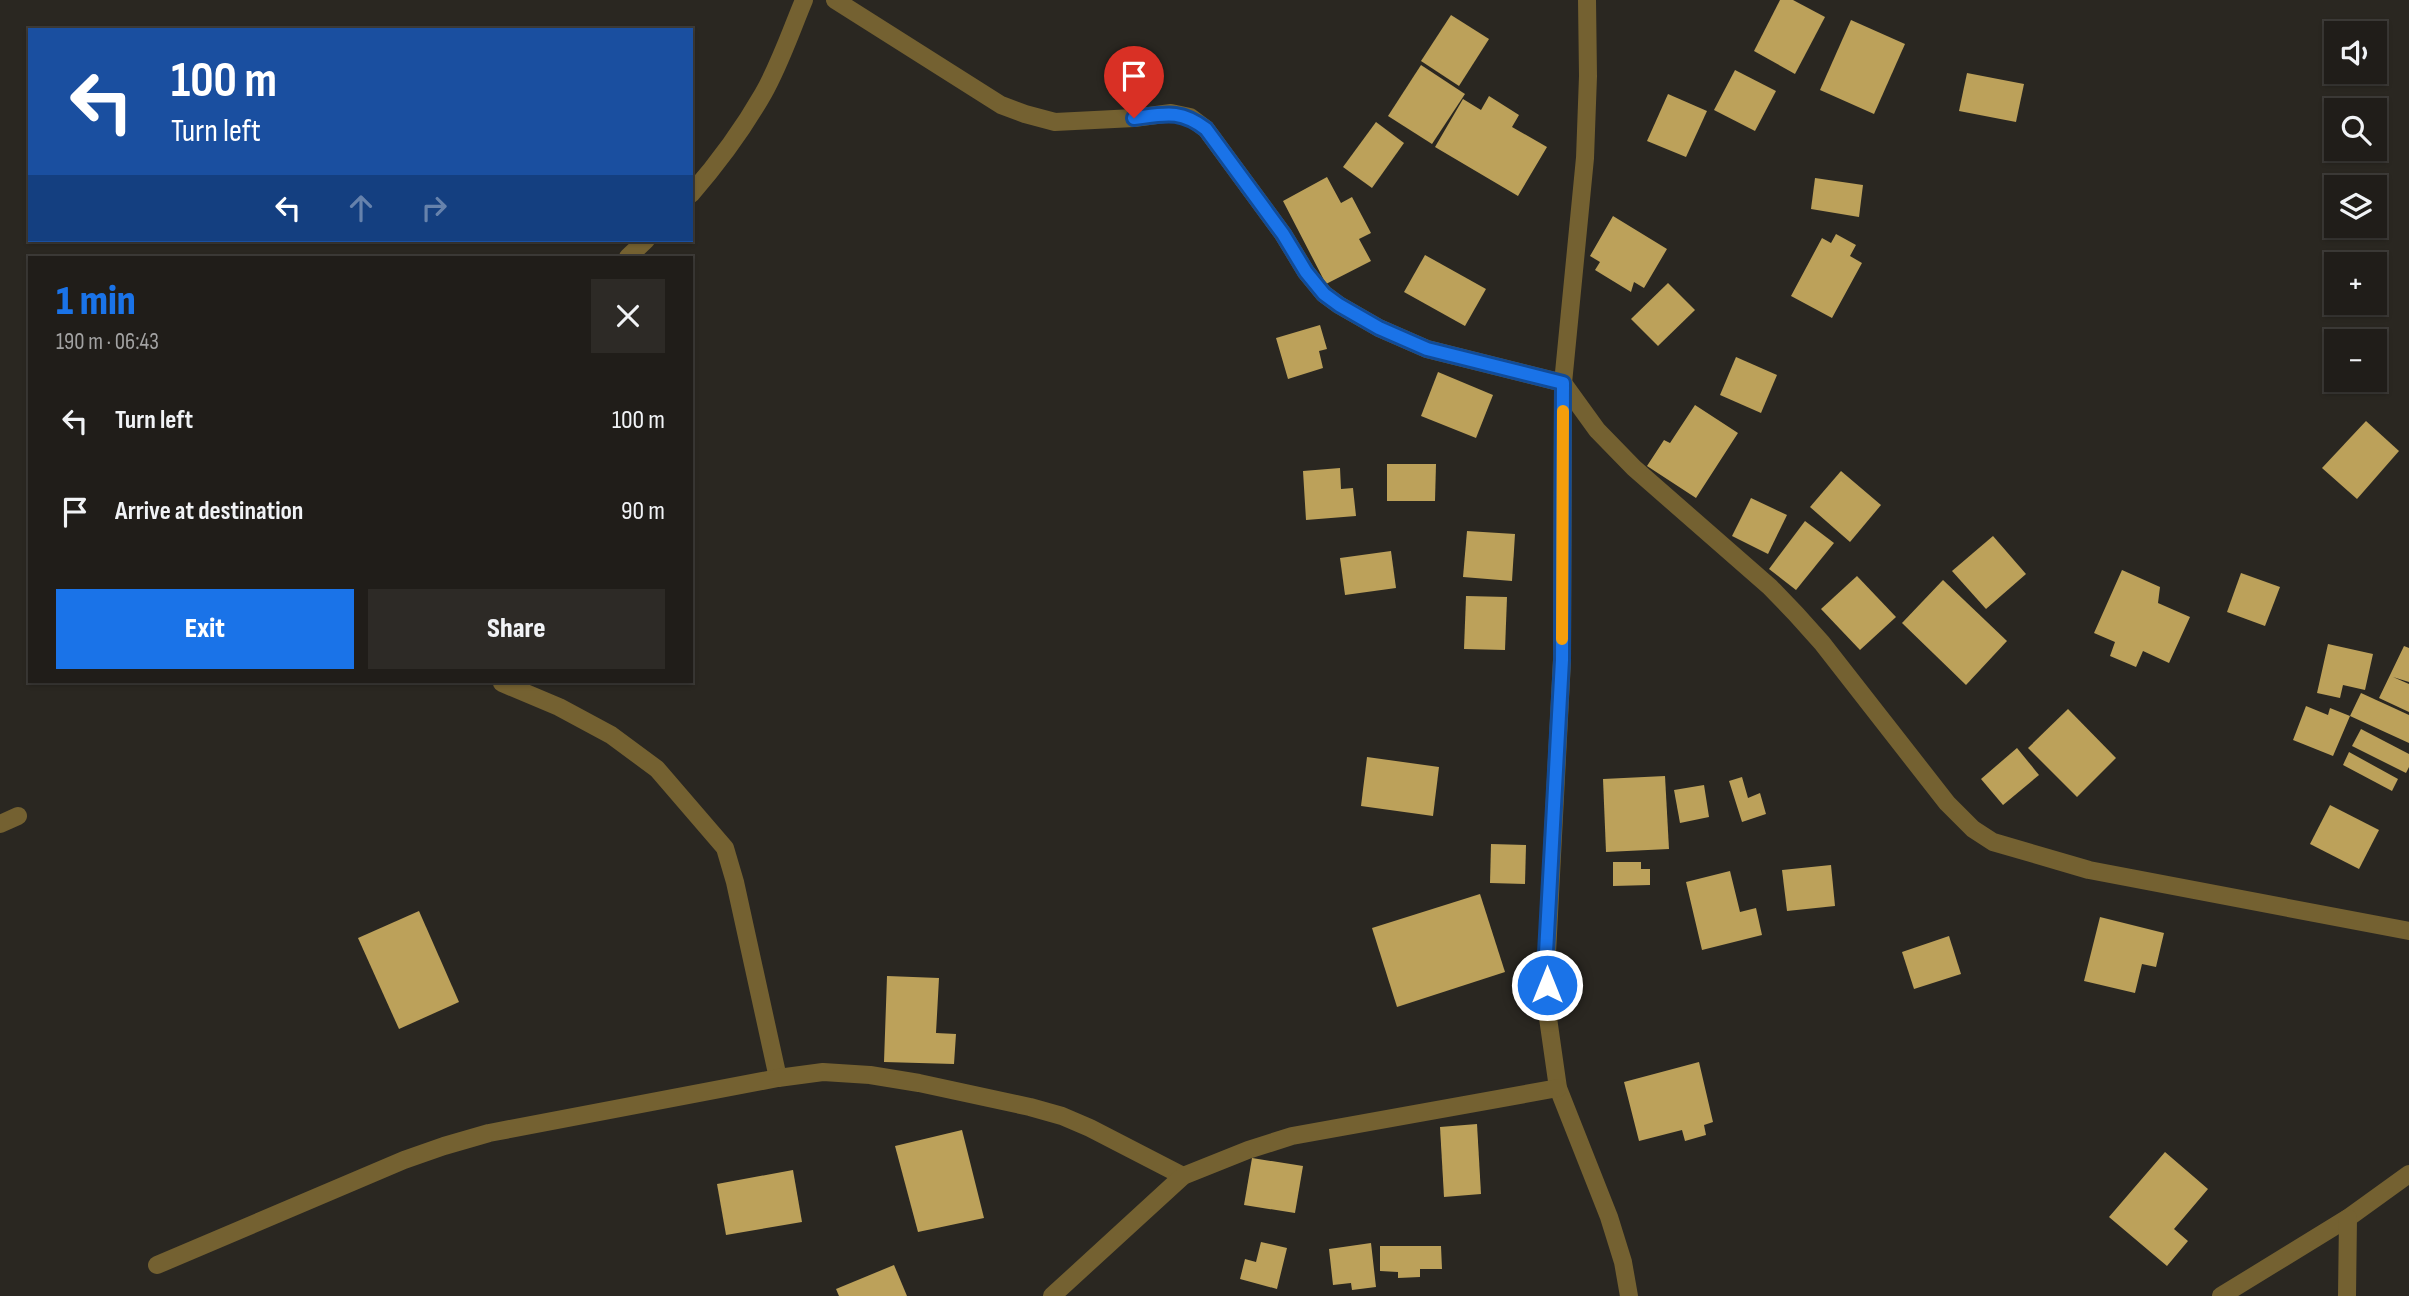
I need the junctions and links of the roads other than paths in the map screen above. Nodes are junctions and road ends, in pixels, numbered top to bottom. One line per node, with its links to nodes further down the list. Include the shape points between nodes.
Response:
1 (804, 0): 4 (street, via 763,94 716,166)
2 (835, 0): 7 (street, via 1001,106 1025,114 1055,122 1171,113 1190,117 1206,129 1306,272 1339,305 1427,349)
3 (1587, 0): 7 (street, via 1585,158)
4 (693, 192)
5 (644, 242): 6 (street)
6 (629, 256)
7 (1563, 383): 11 (street, via 1597,430 1634,468 1796,614 1947,803 1993,842 2089,870); 13 (street, via 1562,660 1546,953 1548,1018)
8 (502, 683): 12 (street, via 611,735 657,769 725,848)
9 (18, 816): 10 (street)
10 (0, 824)
11 (2409, 931)
12 (778, 1078): 15 (street, via 823,1072 870,1075 1030,1107 1090,1128); 17 (street, via 489,1133 444,1146)
13 (1558, 1088): 15 (street, via 1292,1136); 19 (street, via 1609,1217)
14 (2409, 1174): 16 (street)
15 (1183, 1176): 18 (street)
16 (2348, 1218): 20 (street); 21 (street)
17 (157, 1265)
18 (1052, 1296)
19 (1629, 1296)
20 (2221, 1296)
21 (2347, 1296)

